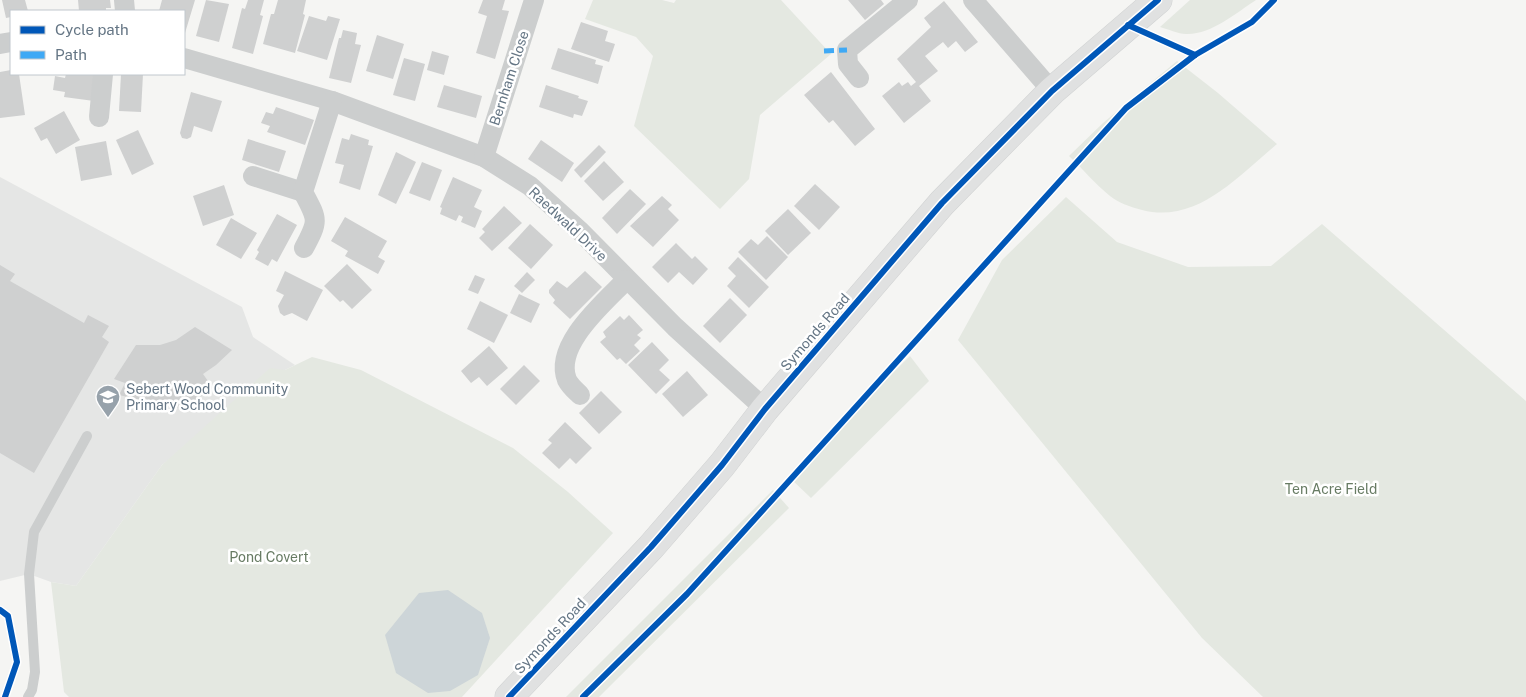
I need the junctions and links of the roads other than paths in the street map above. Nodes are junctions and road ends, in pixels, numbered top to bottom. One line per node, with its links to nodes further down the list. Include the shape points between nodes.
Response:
1 (534, 0): 11 (street, Bernham Close)
2 (908, 0): 7 (street, via 846,50 848,64)
3 (974, 0): 8 (street)
4 (1158, 0): 8 (street, Symonds Road)
5 (185, 58): 9 (street, Raedwald Drive)
6 (103, 75): 10 (street)
7 (859, 78)
8 (1052, 92): 17 (street, Symonds Road, via 942,203)
9 (332, 101): 11 (street, Raedwald Drive); 13 (street)
10 (99, 117)
11 (484, 157): 15 (street, Raedwald Drive, via 530,186 581,232)
12 (253, 176): 13 (street)
13 (304, 192): 14 (street, via 315,213 316,226)
14 (304, 248)
15 (626, 280): 16 (street, via 582,324 569,349 566,376); 17 (street, Raedwald Drive)
16 (580, 395)
17 (765, 409): 20 (street, Symonds Road, via 722,465 651,547)
18 (87, 436): 19 (lane, via 34,532 28,574 35,672)
19 (28, 697)
20 (510, 697)

